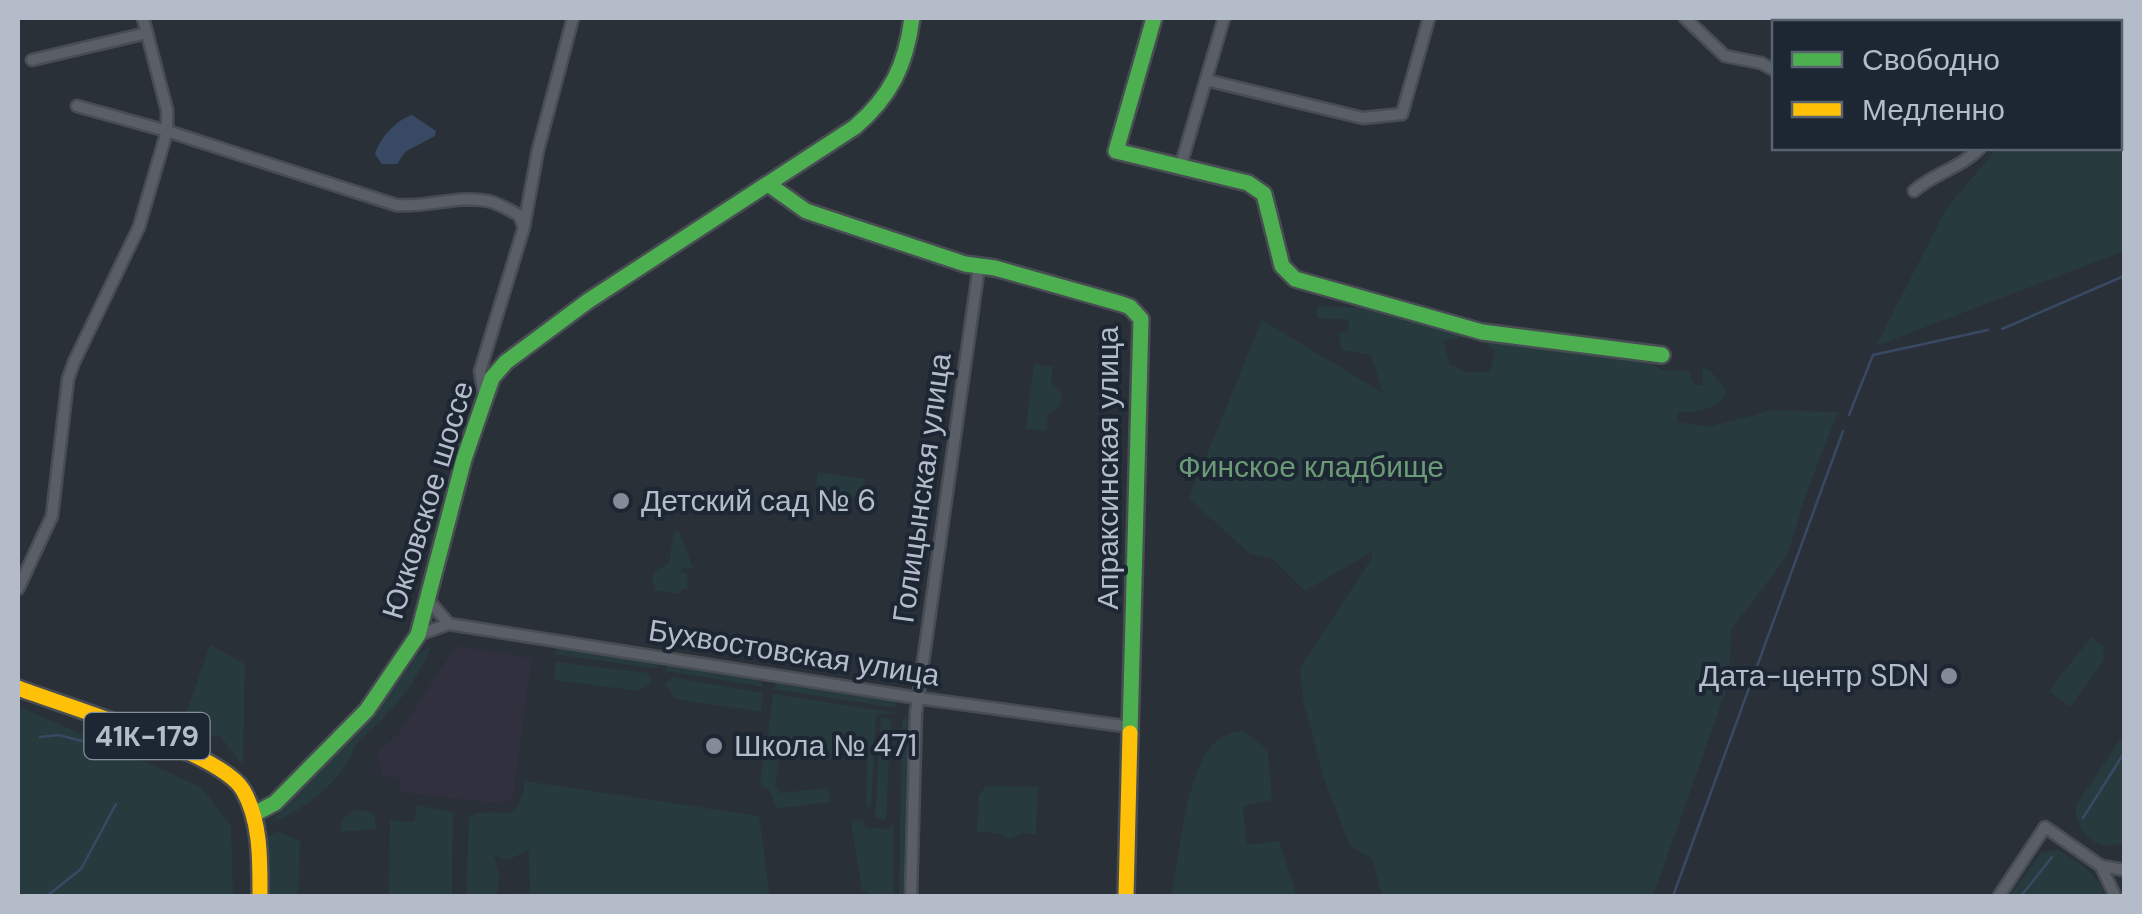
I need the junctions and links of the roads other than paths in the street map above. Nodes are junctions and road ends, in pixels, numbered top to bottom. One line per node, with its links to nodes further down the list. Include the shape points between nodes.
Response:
1 (143, 18): 8 (street)
2 (573, 18): 18 (street)
3 (912, 18): 16 (street, Юкковское шоссе, via 902,71 879,108)
4 (1154, 18): 15 (street, via 1116,152)
5 (1224, 18): 11 (street)
6 (1429, 18): 11 (street, via 1402,114 1364,118)
7 (1686, 18): 10 (street, via 1725,56)
8 (147, 33): 9 (street); 13 (street)
9 (32, 60)
10 (1772, 69)
11 (1206, 80): 15 (street)
12 (76, 106): 13 (street)
13 (168, 131): 18 (street, via 396,205 490,201 519,215); 22 (street, via 139,227 68,379 52,516)
14 (1978, 150): 17 (street)
15 (1180, 168): 20 (street, via 1248,183 1264,194 1282,266 1295,279 1482,332)
16 (768, 184): 19 (street, Апраксинская улица, via 806,211); 21 (street, Юкковское шоссе, via 538,335 506,362)
17 (1914, 191)
18 (524, 228): 21 (street, via 480,371)
19 (979, 266): 27 (street, Голицынская улица); 28 (street, Апраксинская улица, via 1122,304 1140,319)
20 (1662, 355)
21 (484, 396): 23 (street, Юкковское шоссе)
22 (18, 589)
23 (429, 600): 24 (street); 25 (street, Юкковское шоссе)
24 (448, 624): 25 (street, Бухвостовская улица); 27 (street, Бухвостовская улица)
25 (418, 635): 29 (street, Юкковское шоссе, via 367,710 276,803)
26 (18, 688): 29 (street, 41К-179, via 217,765 242,788)
27 (918, 698): 28 (street, Бухвостовская улица); 33 (street, Голицынская улица)
28 (1132, 727): 34 (street, Апраксинская улица)
29 (254, 814): 32 (street)
30 (2101, 866): 31 (street); 35 (street, via 2045,827); 36 (street)
31 (2124, 870)
32 (260, 896)
33 (911, 896)
34 (1126, 896)
35 (1999, 896)
36 (2115, 896)

